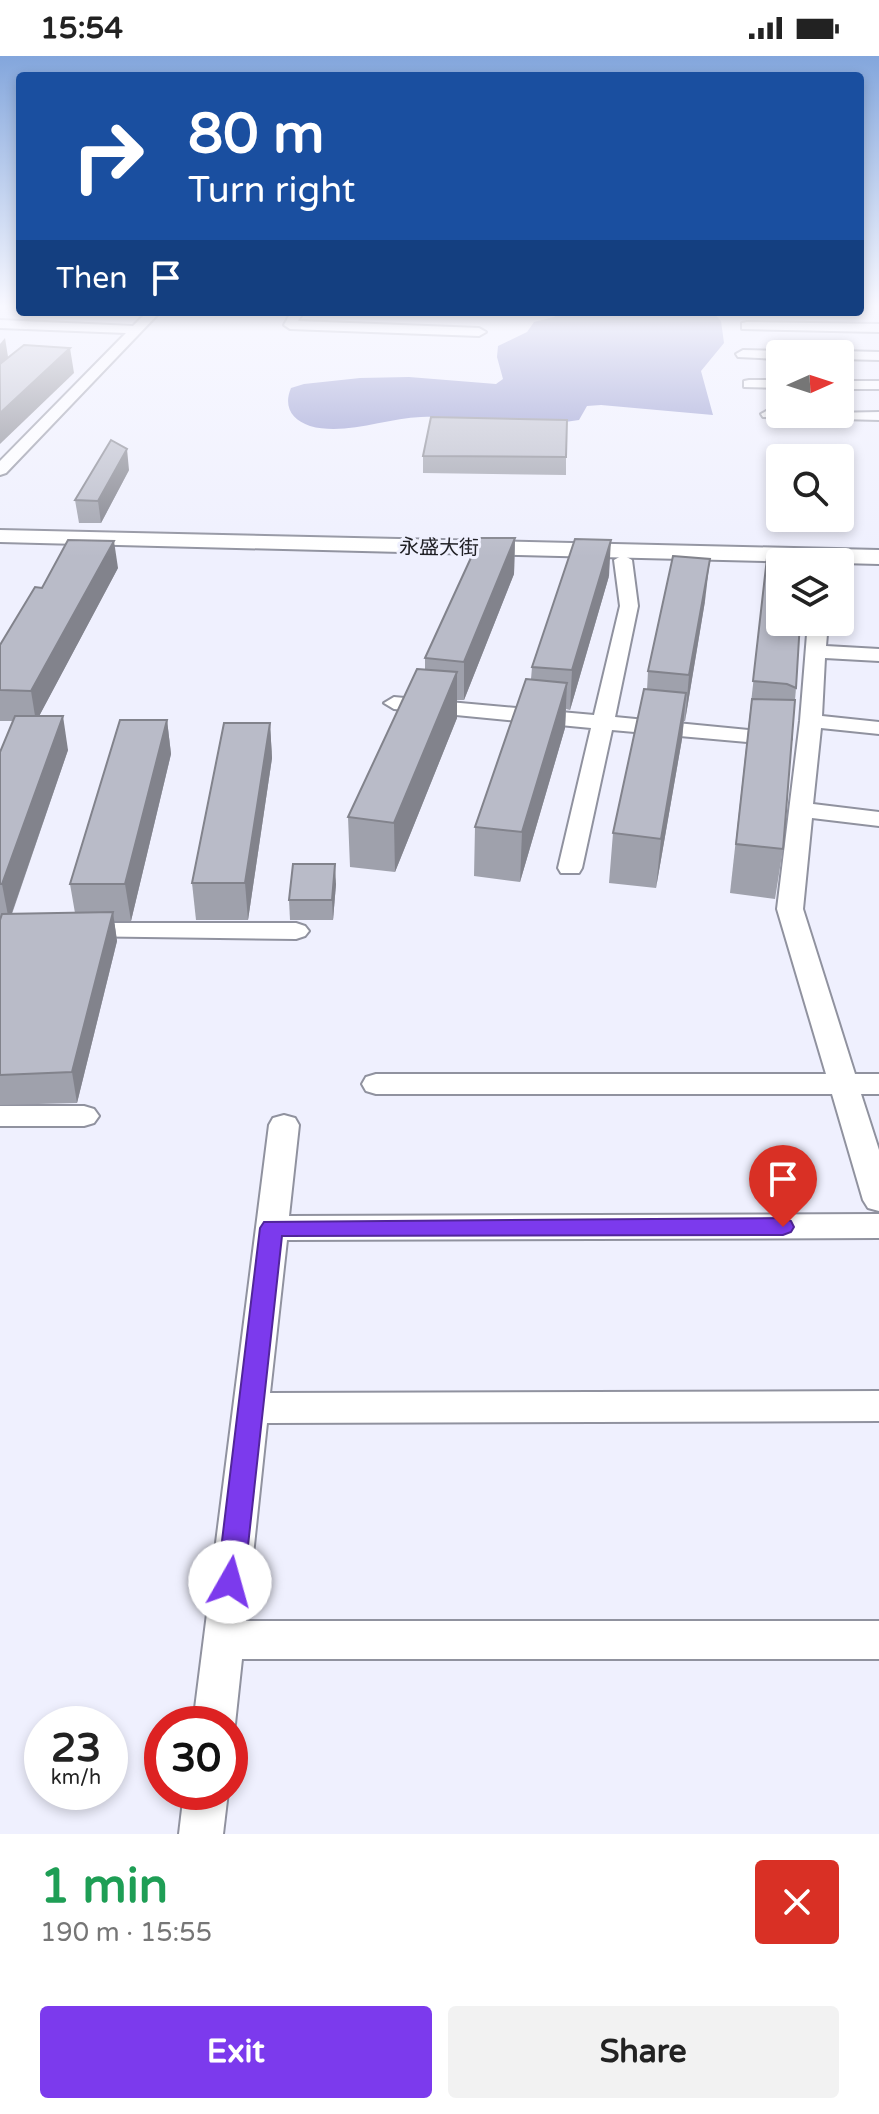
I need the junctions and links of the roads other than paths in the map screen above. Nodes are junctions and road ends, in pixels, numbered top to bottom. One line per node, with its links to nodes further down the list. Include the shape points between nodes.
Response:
1 (77, 391): 4 (street)
2 (854, 416): 3 (street)
3 (879, 416)
4 (0, 470)
5 (0, 536): 7 (main road, 永盛大街)
6 (0, 545): 8 (main road, 永盛大街)
7 (879, 557)
8 (623, 560): 9 (main road, 永盛大街); 17 (street, via 629,606)
9 (766, 564)
10 (854, 565): 11 (main road)
11 (879, 566)
12 (817, 636): 13 (street)
13 (816, 651): 14 (street); 16 (street)
14 (879, 655)
15 (394, 703): 17 (street)
16 (811, 721): 18 (street); 20 (street)
17 (603, 723): 19 (street); 22 (street)
18 (879, 728)
19 (780, 739)
20 (801, 810): 21 (street); 26 (street, via 790,909)
21 (879, 819)
22 (570, 868)
23 (62, 931): 24 (street)
24 (296, 931)
25 (376, 1084): 26 (street)
26 (843, 1084): 27 (street); 31 (street)
27 (879, 1084)
28 (0, 1116): 29 (street)
29 (84, 1116)
30 (284, 1125): 33 (street)
31 (879, 1200)
32 (879, 1226): 33 (street)
33 (272, 1228): 35 (street)
34 (879, 1406): 35 (street)
35 (251, 1408): 36 (street)
36 (224, 1640): 37 (street); 38 (street)
37 (879, 1640)
38 (216, 1706)
39 (204, 1810): 40 (street)
40 (201, 1834)

